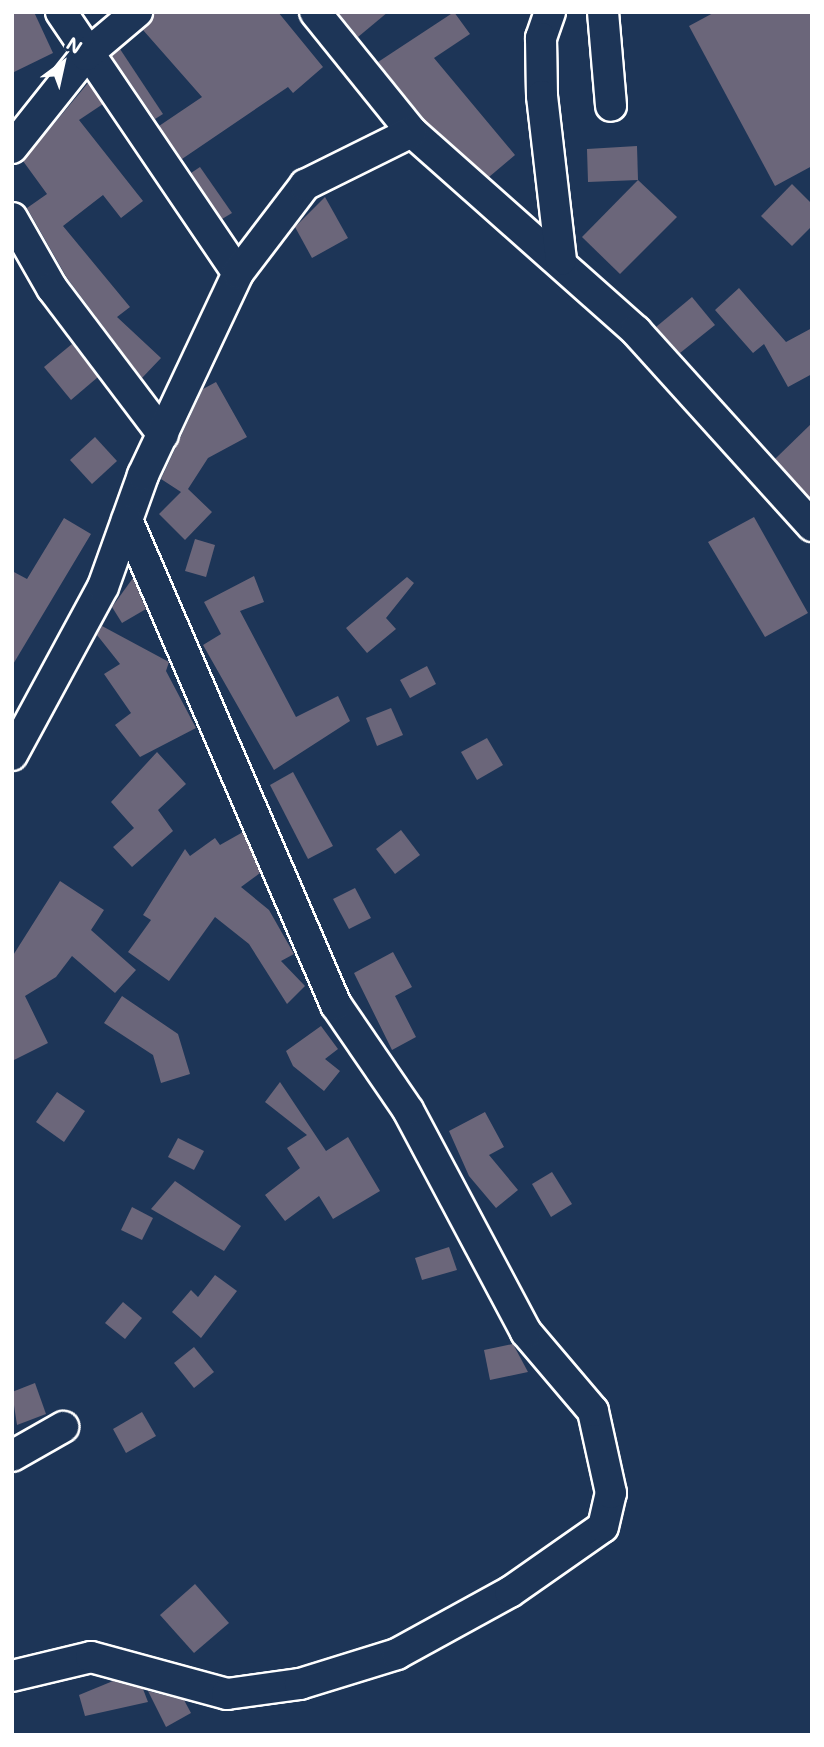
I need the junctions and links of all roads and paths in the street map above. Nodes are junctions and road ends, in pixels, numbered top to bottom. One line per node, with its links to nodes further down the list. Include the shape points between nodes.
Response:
1 (61, 12): 6 (street)
2 (137, 12): 6 (street)
3 (315, 12): 8 (street)
4 (550, 12): 11 (street, via 541,38 542,96)
5 (603, 12): 7 (street)
6 (86, 55): 9 (street); 12 (street)
7 (611, 106)
8 (412, 132): 11 (street); 12 (street, via 304,185)
9 (12, 148)
10 (12, 218): 13 (street, via 52,289)
11 (561, 260): 15 (street, via 636,331)
12 (238, 273): 13 (street)
13 (163, 435): 14 (street)
14 (127, 520): 16 (street, via 69,658); 19 (street, via 336,1005 408,1110 526,1332 593,1411 611,1493 603,1527 510,1592 397,1654 300,1684 227,1694 91,1657)
15 (812, 527)
16 (12, 755)
17 (63, 1427): 18 (street)
18 (12, 1456)
19 (12, 1676)

